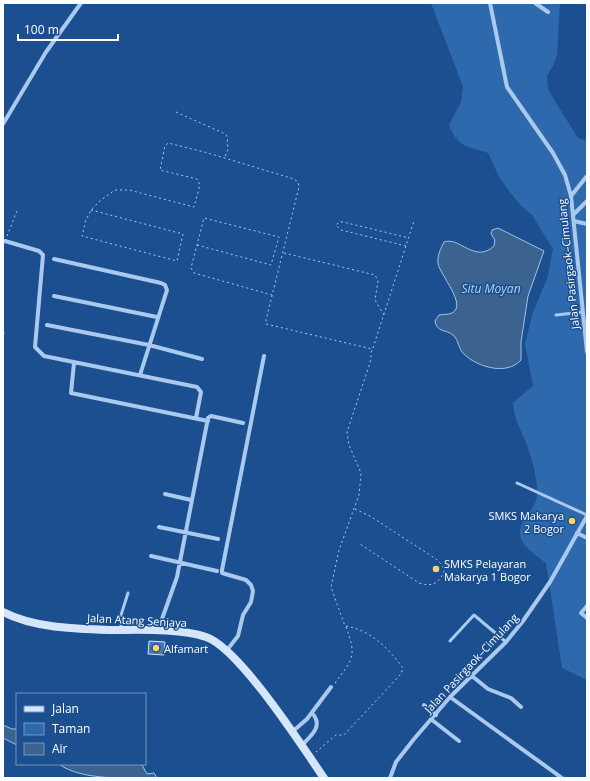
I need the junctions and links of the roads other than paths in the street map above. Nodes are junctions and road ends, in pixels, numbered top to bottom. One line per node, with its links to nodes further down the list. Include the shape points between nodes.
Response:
1 (81, 3): 5 (street, via 46,52)
2 (490, 3): 7 (street, Jalan Pasirgaok–Cimulang, via 507,87 553,153)
3 (535, 3): 4 (street)
4 (548, 12)
5 (3, 124)
6 (587, 176): 7 (street)
7 (571, 196): 9 (street, Jalan Pasirgaok–Cimulang)
8 (587, 201): 9 (street)
9 (573, 215): 10 (street, Jalan Pasirgaok–Cimulang)
10 (574, 221): 11 (street); 15 (street, Jalan Pasirgaok–Cimulang)
11 (587, 224)
12 (5, 241): 23 (street, via 39,251 43,255 35,347 44,356)
13 (54, 260): 17 (street, via 165,285 166,290)
14 (54, 296): 17 (street)
15 (584, 309): 16 (lane); 20 (street, Jalan Pasirgaok–Cimulang)
16 (556, 315)
17 (157, 317): 19 (street)
18 (47, 325): 19 (street)
19 (149, 345): 22 (street); 24 (street)
20 (587, 352)
21 (264, 356): 48 (street, via 222,570 222,573 246,580 253,591 238,636)
22 (202, 359)
23 (74, 363): 24 (street); 25 (street, via 71,393)
24 (140, 375): 25 (street, via 200,389)
25 (196, 418): 26 (street)
26 (208, 421): 27 (street, via 211,416); 30 (street)
27 (243, 423)
28 (517, 483): 31 (lane)
29 (165, 494): 30 (street)
30 (191, 500): 33 (street)
31 (587, 516): 34 (street, Jalan Pasirgaok–Cimulang)
32 (159, 527): 33 (street)
33 (185, 532): 36 (street); 38 (street)
34 (577, 533): 35 (street); 47 (street, Jalan Pasirgaok–Cimulang, via 550,582)
35 (587, 538)
36 (218, 539)
37 (151, 556): 38 (street)
38 (180, 563): 39 (street); 45 (street)
39 (217, 571)
40 (128, 593): 44 (lane, via 121,615)
41 (587, 606): 43 (street, via 581,613)
42 (3, 612): 44 (main road, Jalan Atang Senjaya, via 38,624 95,629)
43 (587, 618)
44 (121, 627): 45 (main road, Jalan Atang Senjaya)
45 (160, 629): 48 (main road, Jalan Atang Senjaya, via 207,637)
46 (450, 641): 47 (lane, via 474,616)
47 (506, 642): 49 (street, Jalan Pasirgaok–Cimulang)
48 (229, 647): 57 (main road, Jalan Atang Senjaya)
49 (472, 676): 51 (street, Jalan Pasirgaok–Cimulang); 53 (street, via 488,689 511,698)
50 (331, 687): 54 (street)
51 (450, 697): 55 (street, Jalan Pasirgaok–Cimulang); 62 (street)
52 (424, 705): 55 (street)
53 (521, 707)
54 (312, 713): 57 (street); 59 (street, via 318,724 315,732)
55 (436, 715): 56 (street, Jalan Pasirgaok–Cimulang)
56 (432, 720): 58 (street); 61 (street, Jalan Pasirgaok–Cimulang, via 401,756 392,769)
57 (292, 732): 59 (main road, Jalan Atang Senjaya)
58 (459, 741)
59 (301, 746): 60 (main road, Jalan Atang Senjaya)
60 (324, 778)
61 (390, 778)
62 (562, 778)

